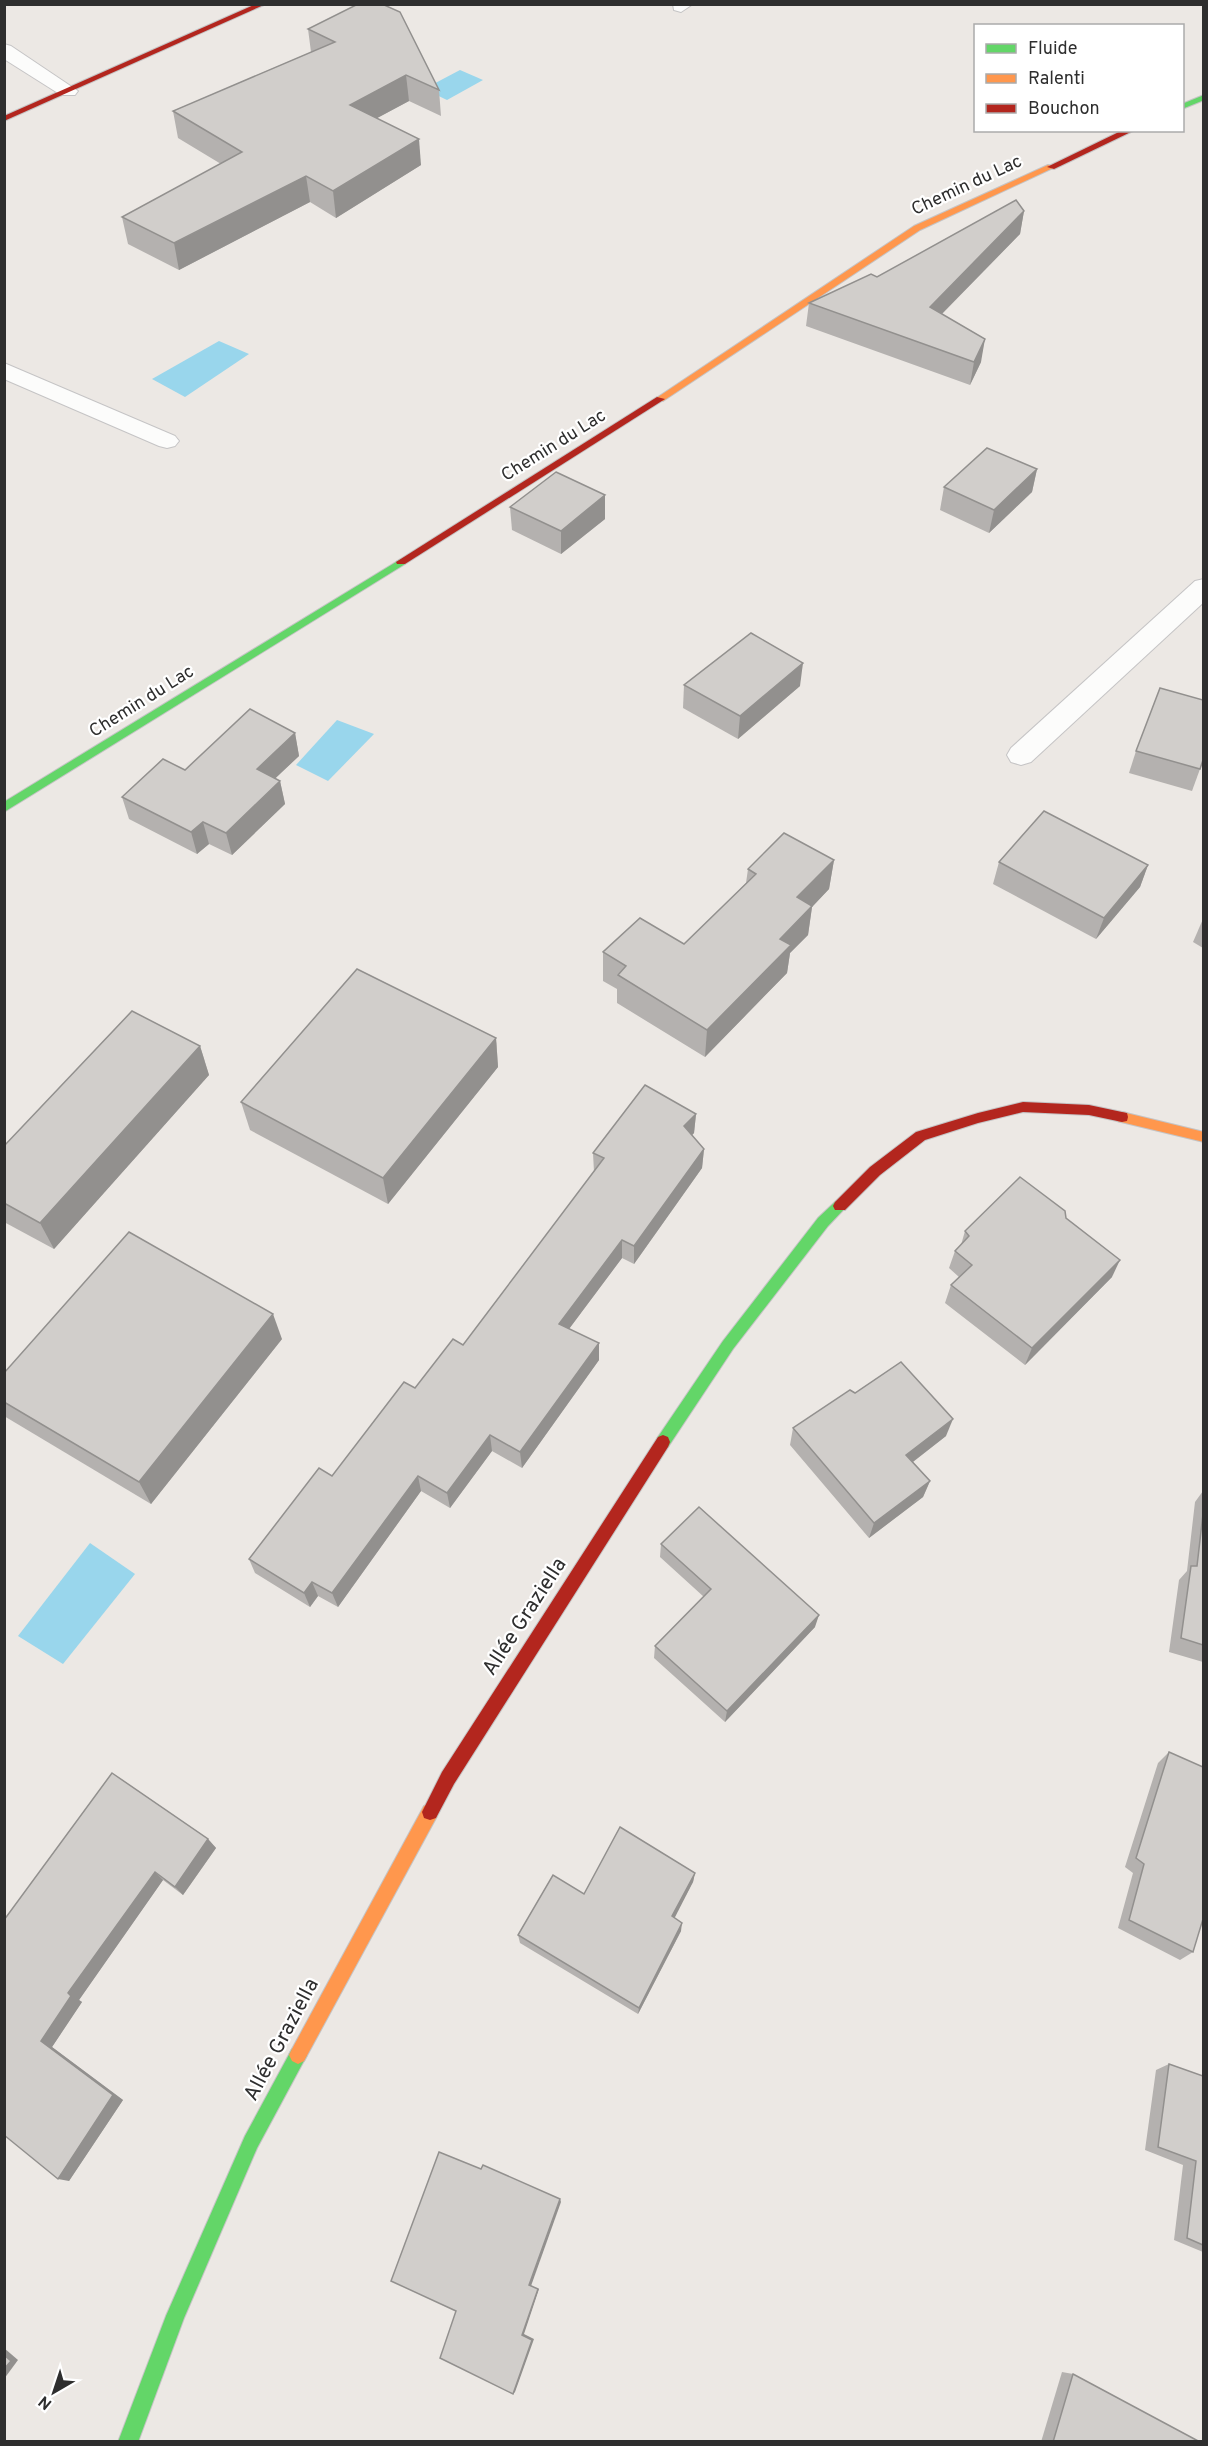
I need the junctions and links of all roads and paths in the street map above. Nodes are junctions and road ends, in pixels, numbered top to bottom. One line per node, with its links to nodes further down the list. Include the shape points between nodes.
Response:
1 (263, 4): 3 (street)
2 (4, 50): 3 (street)
3 (68, 91): 6 (street)
4 (1203, 97): 5 (street)
5 (1184, 106)
6 (4, 119)
7 (1127, 132): 12 (street, Chemin du Lac, via 917,228 616,429)
8 (4, 370): 9 (street)
9 (167, 441)
10 (1203, 587): 11 (street)
11 (1021, 755)
12 (4, 808)
13 (1203, 1137): 14 (street, Allée Graziella, via 1089,1110 1023,1107 921,1136 875,1171 824,1222 728,1345 681,1413 448,1778 251,2142 175,2316)
14 (128, 2442)

